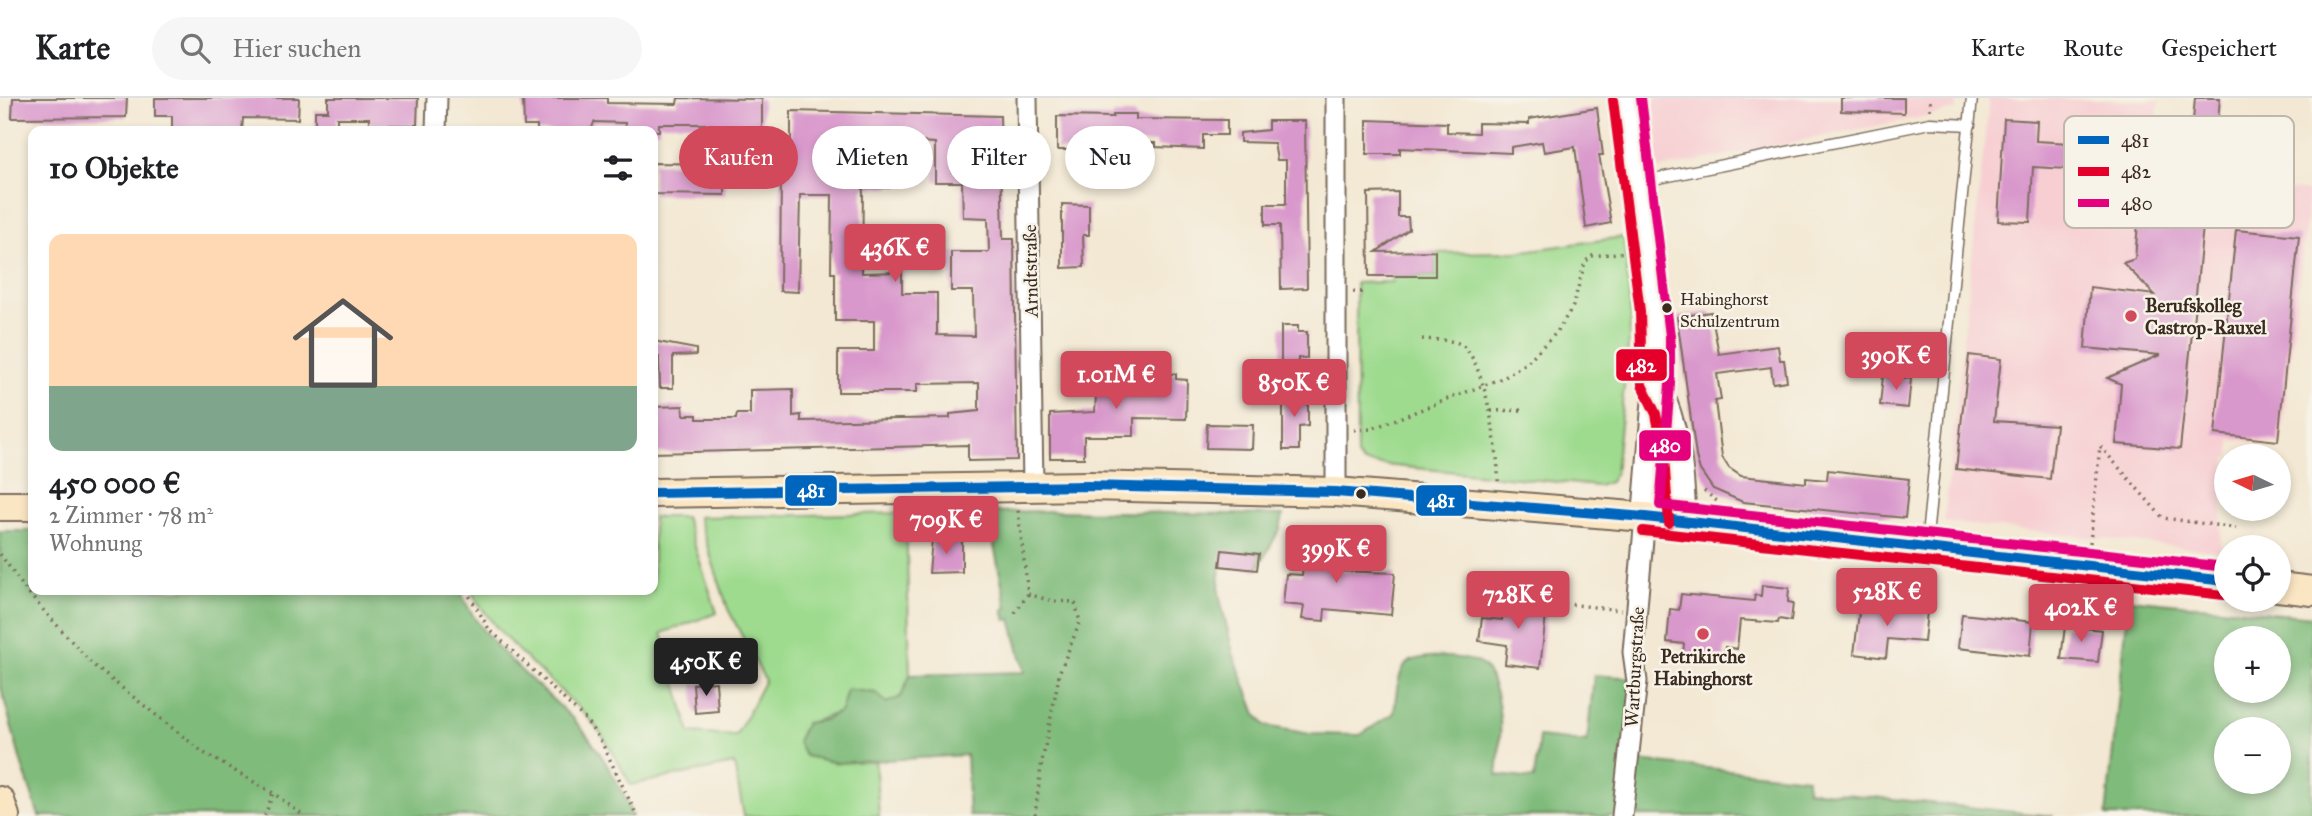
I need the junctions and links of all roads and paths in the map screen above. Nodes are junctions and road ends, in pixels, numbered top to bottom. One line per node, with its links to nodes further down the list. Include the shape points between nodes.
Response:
1 (437, 98): 7 (street)
2 (1027, 98): 16 (street, Arndtstraße)
3 (1336, 98): 15 (street)
4 (1627, 98): 8 (street)
5 (1972, 98): 6 (lane)
6 (1970, 125): 8 (lane, via 1930,123); 25 (lane)
7 (436, 126)
8 (1638, 182): 9 (street)
9 (1647, 249): 11 (street); 12 (path, via 1592,256 1585,262 1573,306 1557,332 1527,362)
10 (1422, 339): 12 (path, via 1465,348)
11 (1656, 383): 22 (street); 23 (street, via 1669,410 1678,455)
12 (1484, 388): 14 (path); 15 (path, via 1370,429)
13 (1525, 410): 14 (path)
14 (1491, 411): 19 (path, via 1499,469)
15 (1338, 431): 17 (street)
16 (1026, 486): 17 (main road); 18 (main road); 32 (path, via 1018,528)
17 (1336, 492): 19 (main road)
18 (658, 493)
19 (1497, 505): 22 (main road)
20 (0, 506): 21 (main road)
21 (28, 506)
22 (1645, 517): 23 (main road); 36 (street, Wartburgstraße)
23 (1683, 522): 25 (main road)
24 (2236, 528): 27 (path, via 2163,517 2100,446)
25 (1926, 550): 27 (main road)
26 (0, 554): 31 (path)
27 (2087, 568): 28 (main road)
28 (2214, 580)
29 (2291, 589): 30 (main road)
30 (2312, 591)
31 (28, 593)
32 (1028, 594): 37 (path); 44 (path, via 1075,602 1080,622 1060,671)
33 (30, 595): 38 (path, via 93,664 204,753)
34 (469, 595): 43 (path, via 489,629 586,720)
35 (1530, 600): 36 (path)
36 (1637, 611): 45 (street, Wartburgstraße, via 1633,652 1637,681)
37 (1015, 613)
38 (273, 793): 41 (path); 42 (path)
39 (0, 801): 40 (main road)
40 (5, 816)
41 (265, 816)
42 (304, 816)
43 (637, 816)
44 (1035, 816)
45 (1622, 816)

